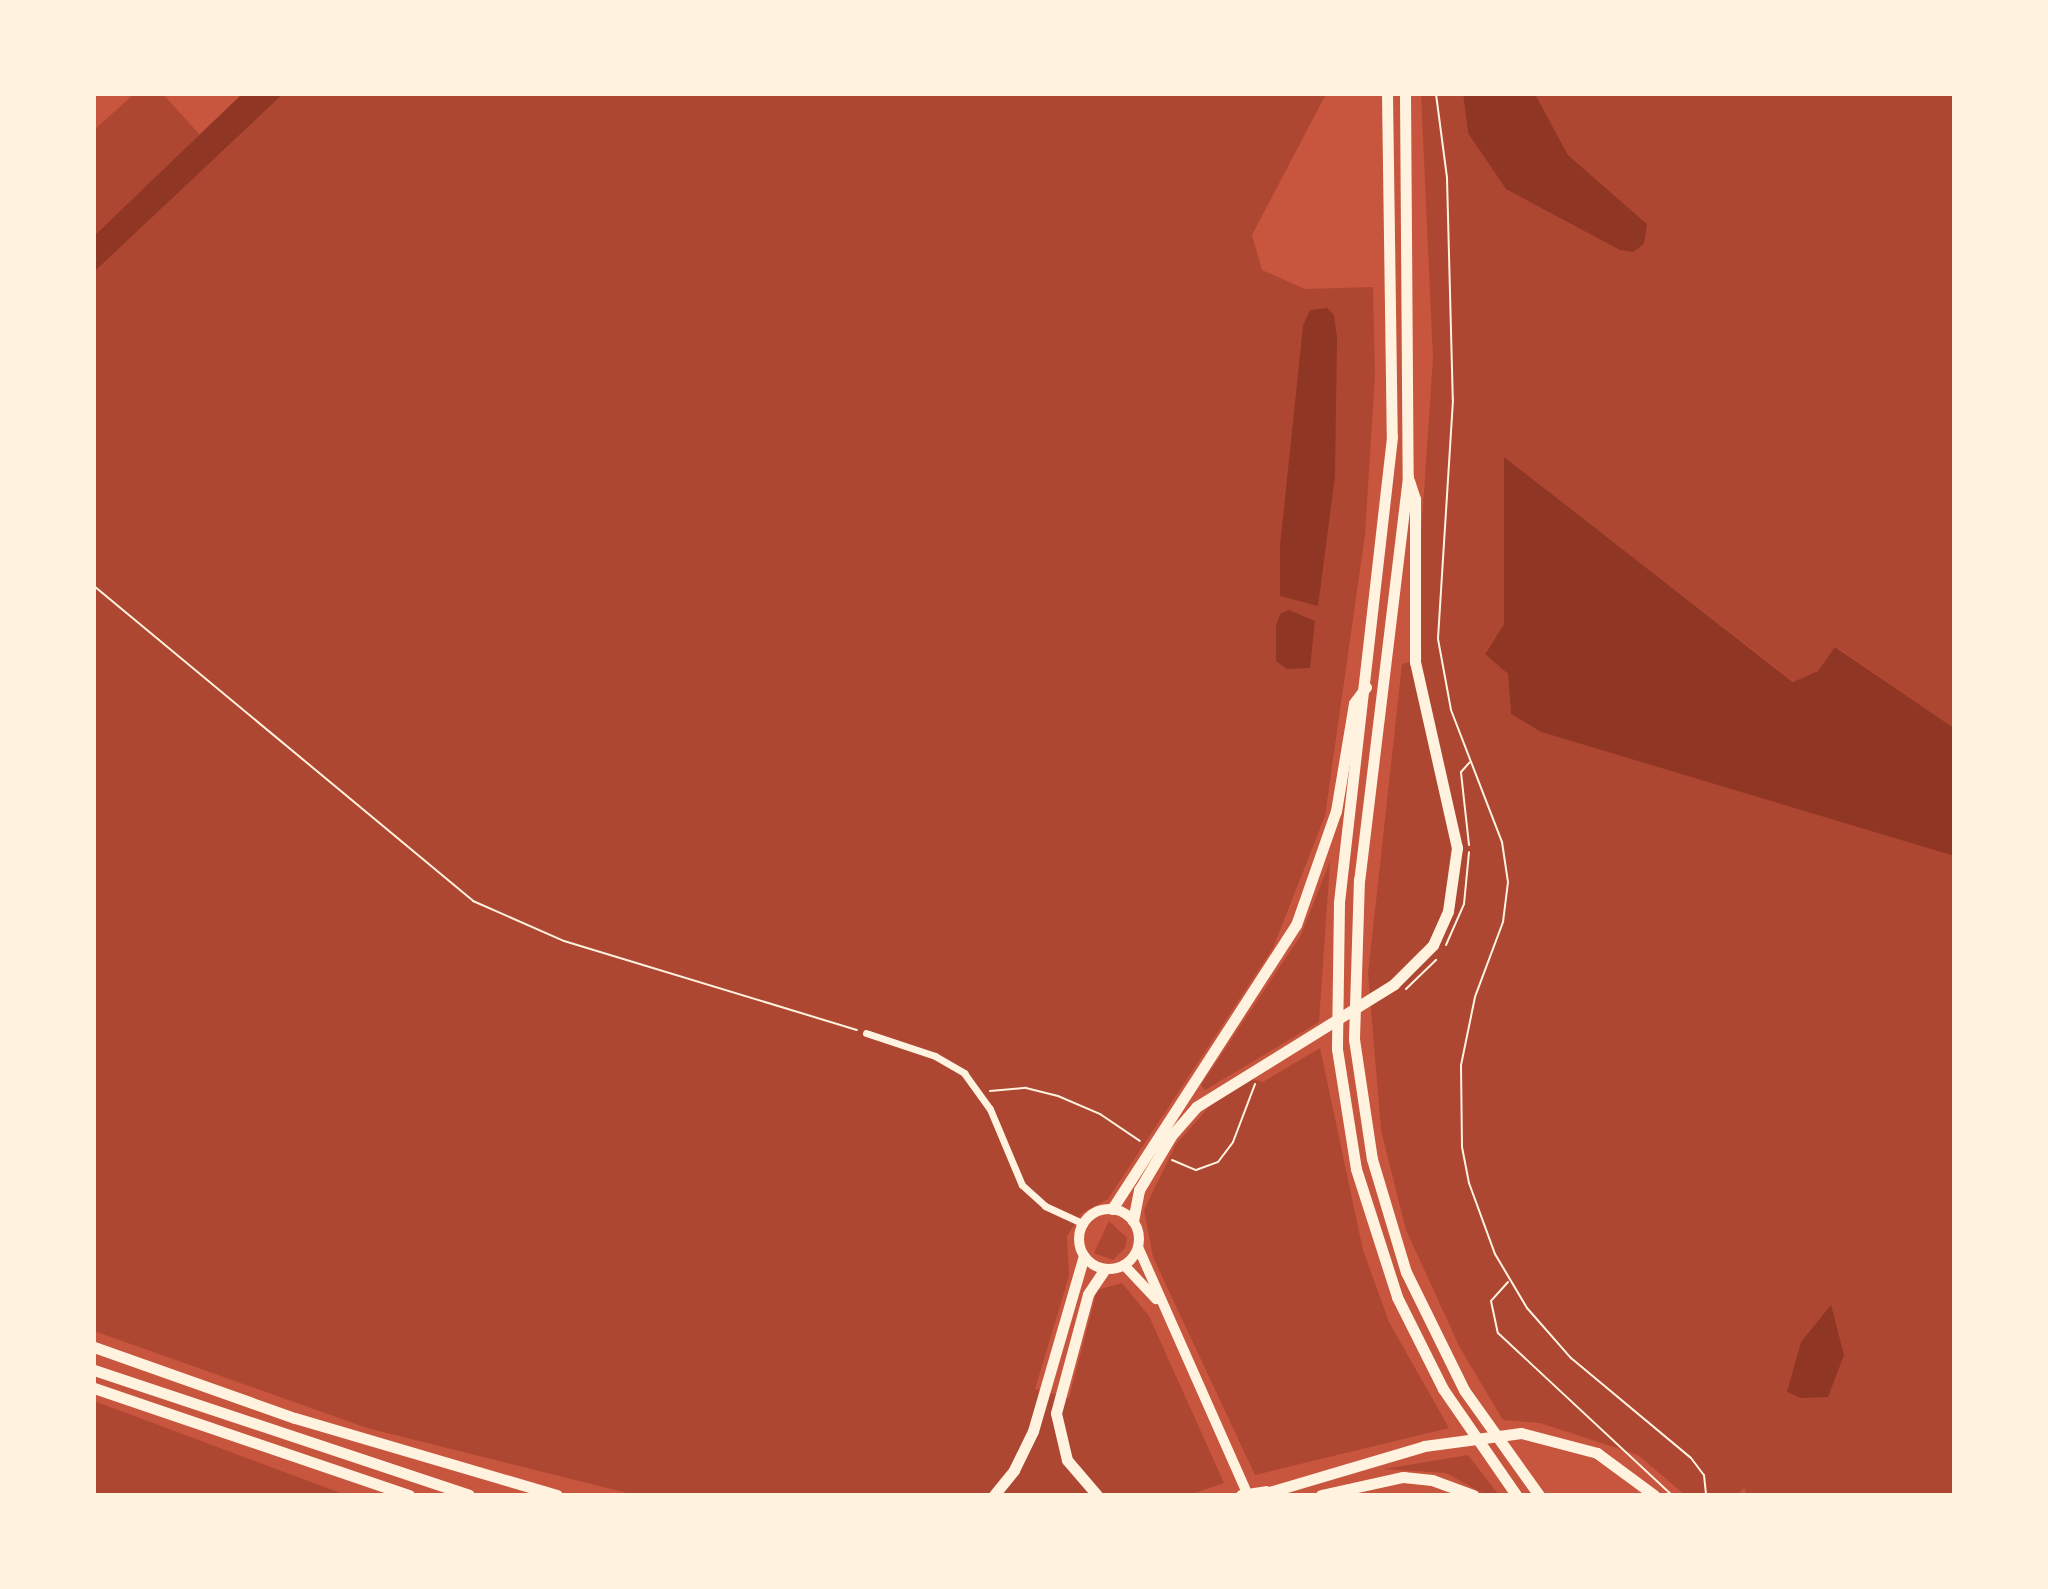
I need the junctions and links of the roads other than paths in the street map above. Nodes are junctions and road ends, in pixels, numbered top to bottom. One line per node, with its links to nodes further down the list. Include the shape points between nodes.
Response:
1 (1387, 94): 4 (highway, via 1392,437)
2 (1405, 94): 3 (highway)
3 (1408, 477): 7 (highway, via 1415,499 1415,662 1457,848 1448,911 1433,945 1394,984 1196,1107 1146,1178); 29 (highway, via 1359,879 1352,989 1365,1127 1394,1238 1432,1330 1477,1411)
4 (1367, 687): 6 (highway, via 1354,703 1336,811 1296,925); 28 (highway, via 1339,903 1335,999 1349,1136 1384,1265 1416,1338 1459,1415)
5 (866, 1033): 8 (street, via 951,1064 982,1095 1022,1185 1045,1206)
6 (1112, 1209): 7 (main road); 8 (main road, via 1096,1213)
7 (1133, 1221): 9 (main road)
8 (1084, 1224): 10 (main road, via 1079,1240)
9 (1138, 1247): 11 (main road); 13 (main road)
10 (1084, 1256): 12 (main road); 21 (highway, via 1033,1431 1014,1470)
11 (1124, 1265): 12 (main road); 13 (main road)
12 (1105, 1269): 22 (highway, via 1088,1294 1056,1413 1067,1460)
13 (1162, 1307): 24 (main road)
14 (94, 1347): 20 (highway, via 295,1418)
15 (94, 1370): 19 (highway)
16 (94, 1388): 18 (highway)
17 (1282, 1488): 23 (highway); 25 (highway); 30 (highway, via 1424,1446 1488,1434 1549,1437 1615,1464)
18 (409, 1495)
19 (469, 1495)
20 (557, 1495)
21 (994, 1495)
22 (1097, 1495)
23 (1241, 1495)
24 (1248, 1495)
25 (1259, 1495)
26 (1321, 1495): 27 (highway, via 1403,1477 1432,1480)
27 (1473, 1495)
28 (1516, 1495)
29 (1539, 1495)
30 (1654, 1495)

